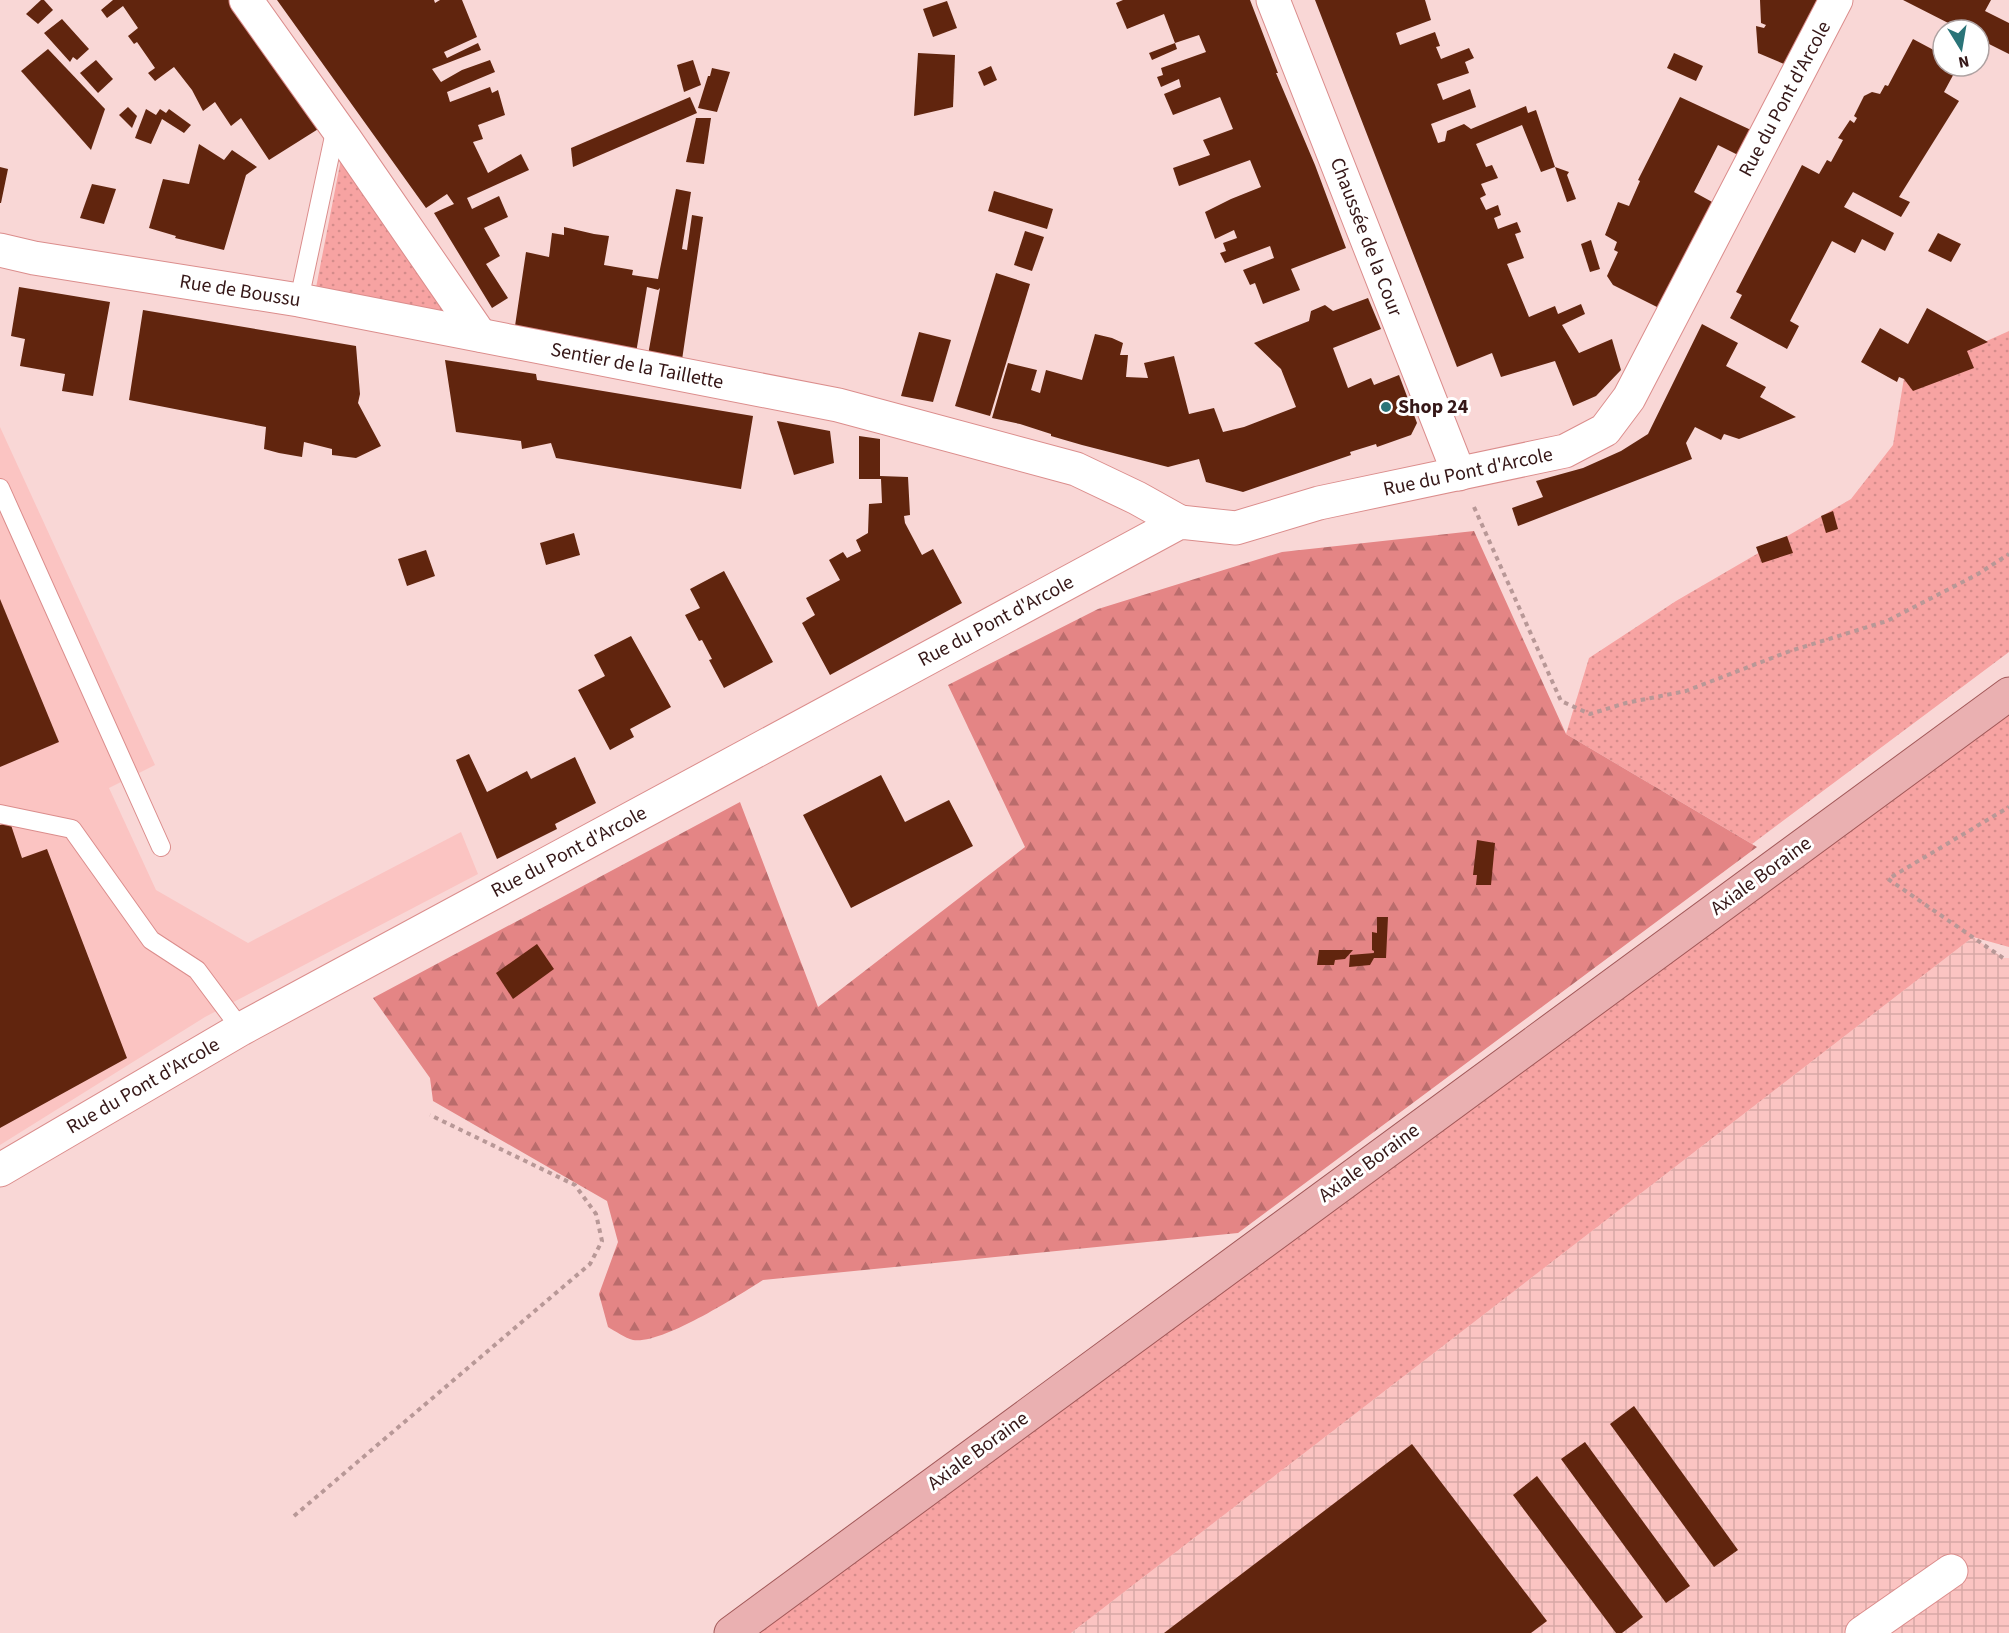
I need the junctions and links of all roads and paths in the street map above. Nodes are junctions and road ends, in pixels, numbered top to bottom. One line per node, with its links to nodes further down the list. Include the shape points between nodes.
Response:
1 (246, 0): 4 (street)
2 (1273, 0): 8 (street, Chaussée de la Cour)
3 (1836, 0): 8 (street, Rue du Pont d'Arcole, via 1629,398 1605,430 1565,452)
4 (336, 127): 6 (lane); 7 (street)
5 (0, 250): 6 (street, Rue de Boussu)
6 (299, 300): 7 (street, Rue de Boussu)
7 (480, 335): 10 (street, Sentier de la Taillette, via 861,411 1076,469)
8 (1459, 474): 10 (street, Rue du Pont d'Arcole, via 1319,503 1236,528); 11 (path, via 1562,700 1590,714 1686,691 1790,651 1887,621)
9 (0, 488): 15 (lane)
10 (1180, 522): 17 (street, Rue du Pont d'Arcole)
11 (2009, 554)
12 (2009, 694): 22 (main road, Axiale Boraine)
13 (2009, 807): 16 (path, via 1888,879)
14 (0, 814): 17 (lane, via 72,829 151,940 197,970)
15 (161, 848)
16 (2003, 958)
17 (241, 1029): 19 (street, Rue du Pont d'Arcole)
18 (430, 1115): 20 (path, via 575,1185 596,1214 602,1240 590,1264)
19 (0, 1170)
20 (294, 1516)
21 (1951, 1572): 23 (street)
22 (731, 1633)
23 (1862, 1633)

